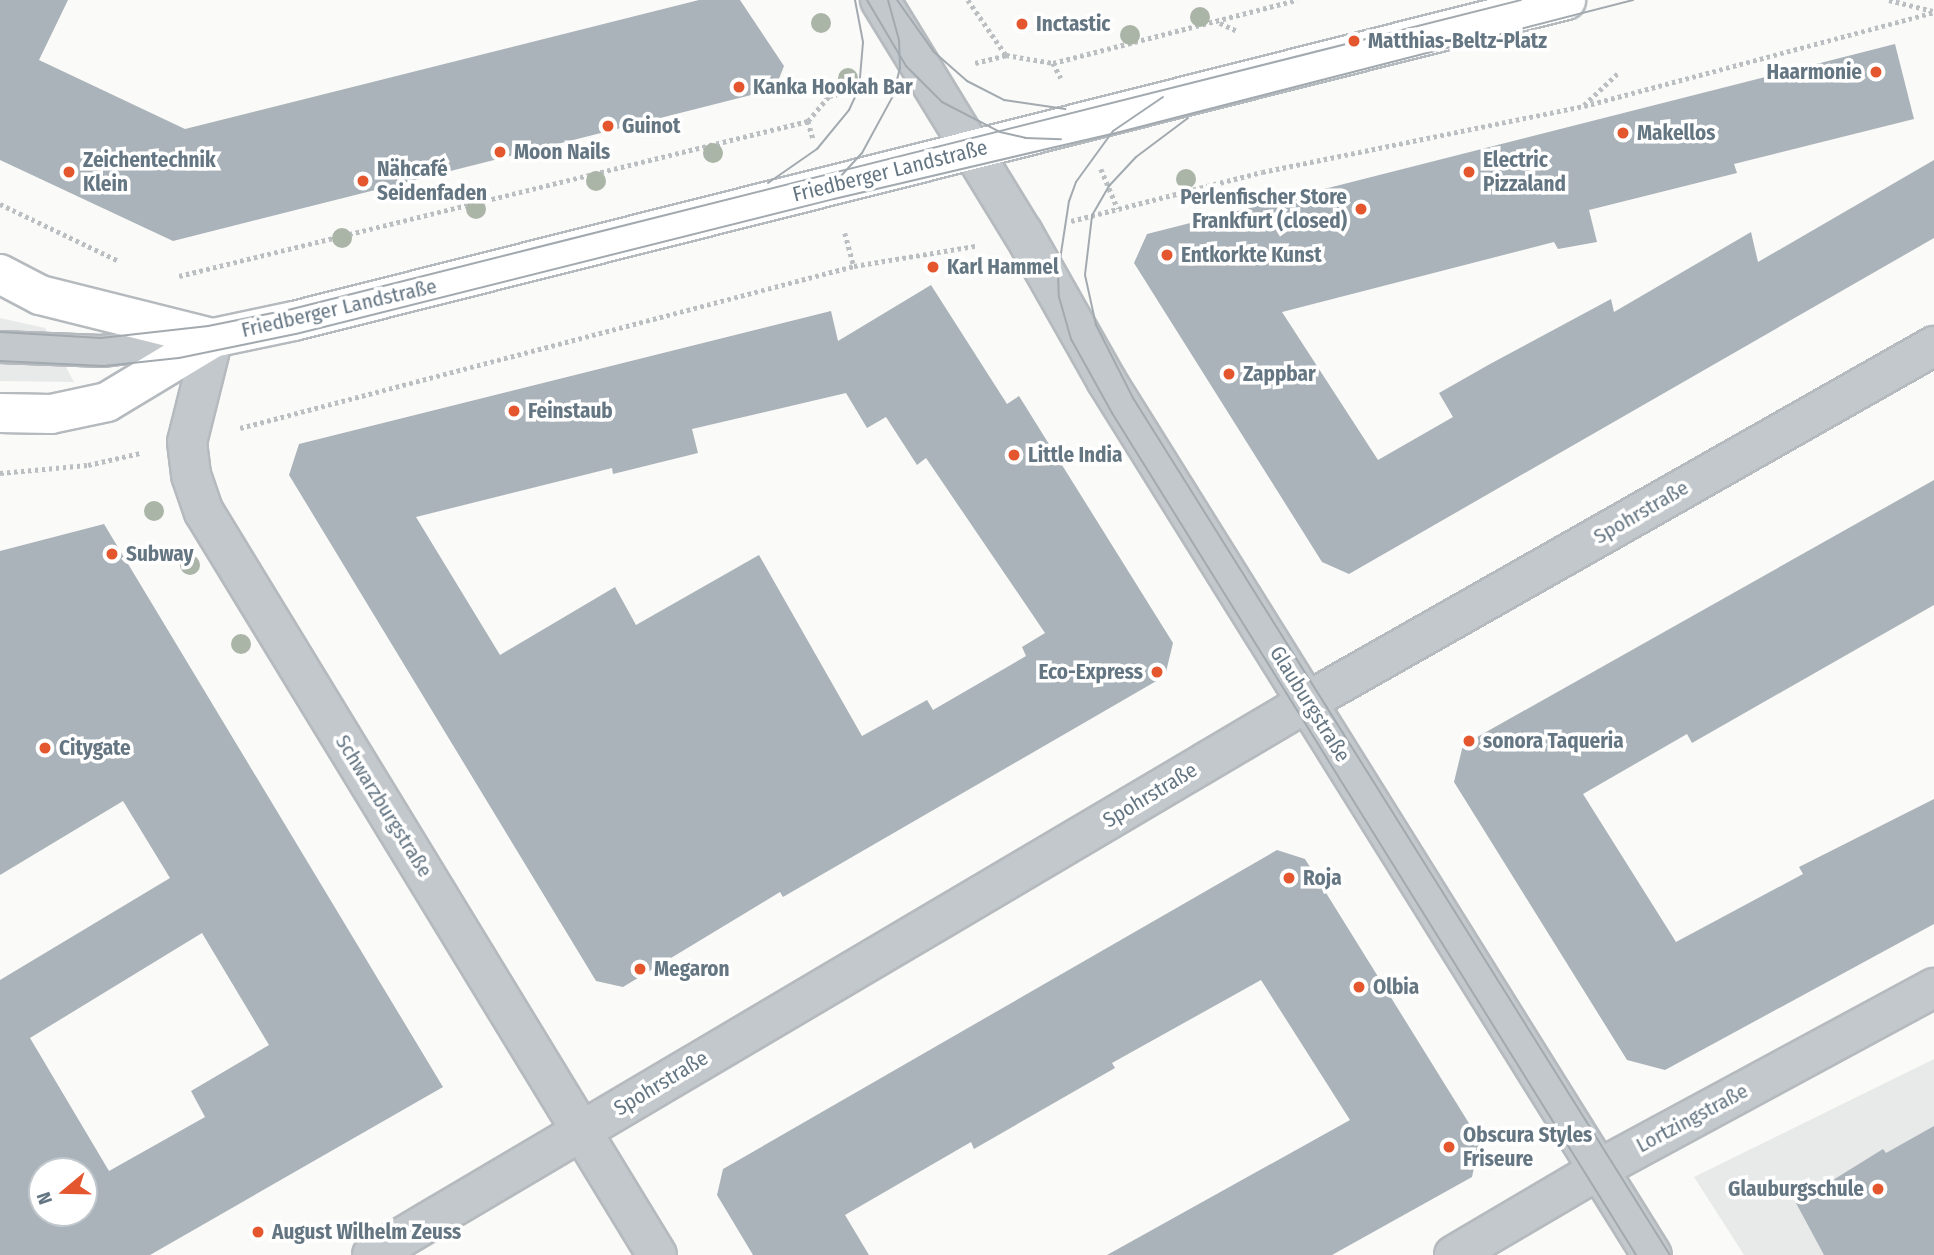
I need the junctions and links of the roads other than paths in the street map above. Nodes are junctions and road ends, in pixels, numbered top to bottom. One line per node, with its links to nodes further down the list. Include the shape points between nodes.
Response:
1 (880, 0): 3 (street, Glauburgstraße)
2 (1566, 0): 3 (main road, Friedberger Landstraße)
3 (970, 152): 5 (main road, Friedberger Landstraße); 9 (street, Glauburgstraße, via 1023,233 1106,380)
4 (0, 274): 5 (main road, Friedberger Landstraße, via 40,295)
5 (212, 338): 7 (lane, Friedberger Landstraße, via 102,351); 8 (main road, Friedberger Landstraße, via 107,402 51,414); 11 (street, Schwarzburgstraße, via 187,442 191,475 204,512)
6 (1934, 346): 9 (street, Spohrstraße)
7 (0, 347)
8 (0, 413)
9 (1308, 701): 11 (street, Spohrstraße); 12 (street, Glauburgstraße)
10 (1934, 988): 12 (street, Lortzingstraße)
11 (582, 1130): 13 (street, Spohrstraße); 14 (street, Schwarzburgstraße)
12 (1599, 1170): 15 (street, Lortzingstraße); 16 (street, Glauburgstraße)
13 (372, 1255)
14 (657, 1255)
15 (1454, 1255)
16 (1652, 1255)

